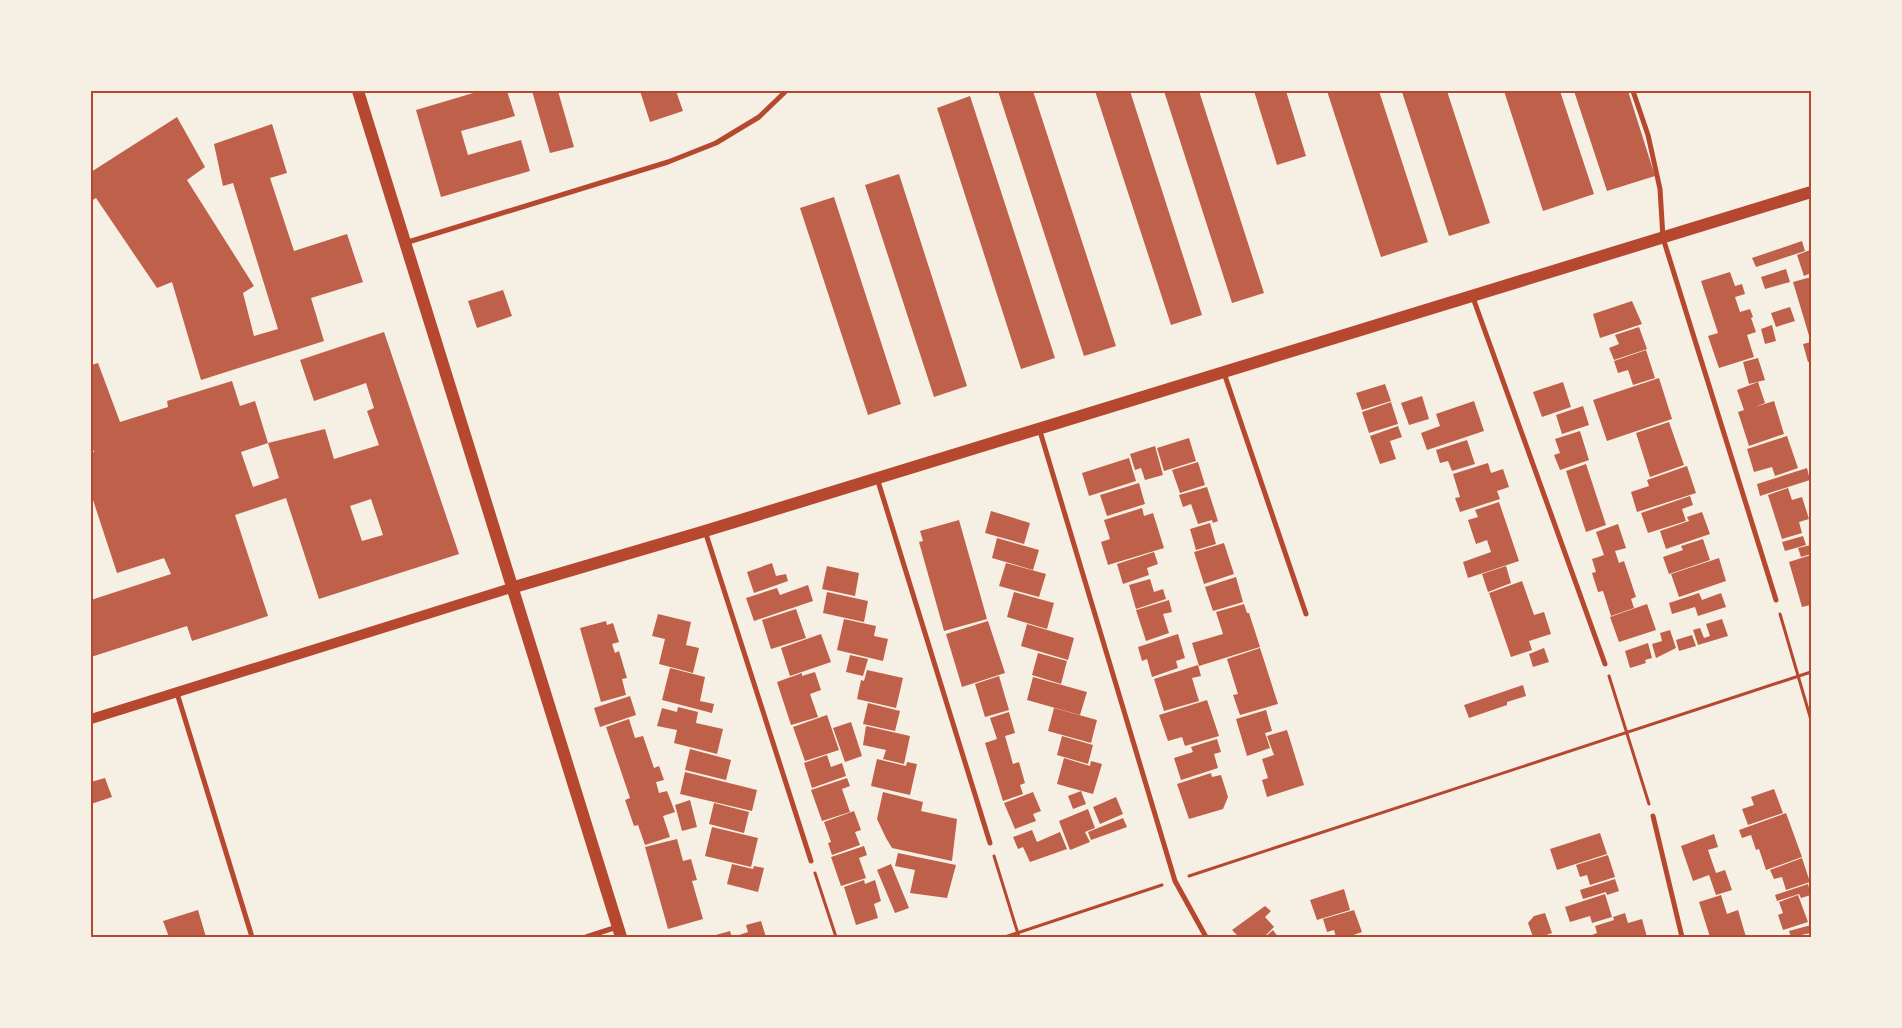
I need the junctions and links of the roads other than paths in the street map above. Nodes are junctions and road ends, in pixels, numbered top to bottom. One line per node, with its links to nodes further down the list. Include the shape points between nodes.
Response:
1 (358, 91): 6 (main road)
2 (786, 91): 6 (street, via 759,117 716,143 668,162)
3 (1633, 91): 5 (street, via 1648,135 1660,189)
4 (1811, 192): 5 (main road)
5 (1663, 238): 7 (main road); 13 (street)
6 (405, 243): 12 (main road)
7 (1472, 295): 8 (main road); 15 (street)
8 (1224, 372): 9 (main road); 14 (street)
9 (1039, 428): 10 (main road); 24 (street, via 1175,881)
10 (877, 478): 11 (main road); 19 (street)
11 (705, 531): 12 (main road); 20 (street)
12 (511, 588): 16 (main road); 21 (main road)
13 (1776, 600)
14 (1306, 614)
15 (1605, 664)
16 (177, 693): 17 (main road); 22 (street)
17 (91, 719)
18 (1653, 816): 25 (street)
19 (990, 843)
20 (811, 861)
21 (619, 932): 23 (street)
22 (252, 937)
23 (586, 937)
24 (1206, 937)
25 (1682, 937)

